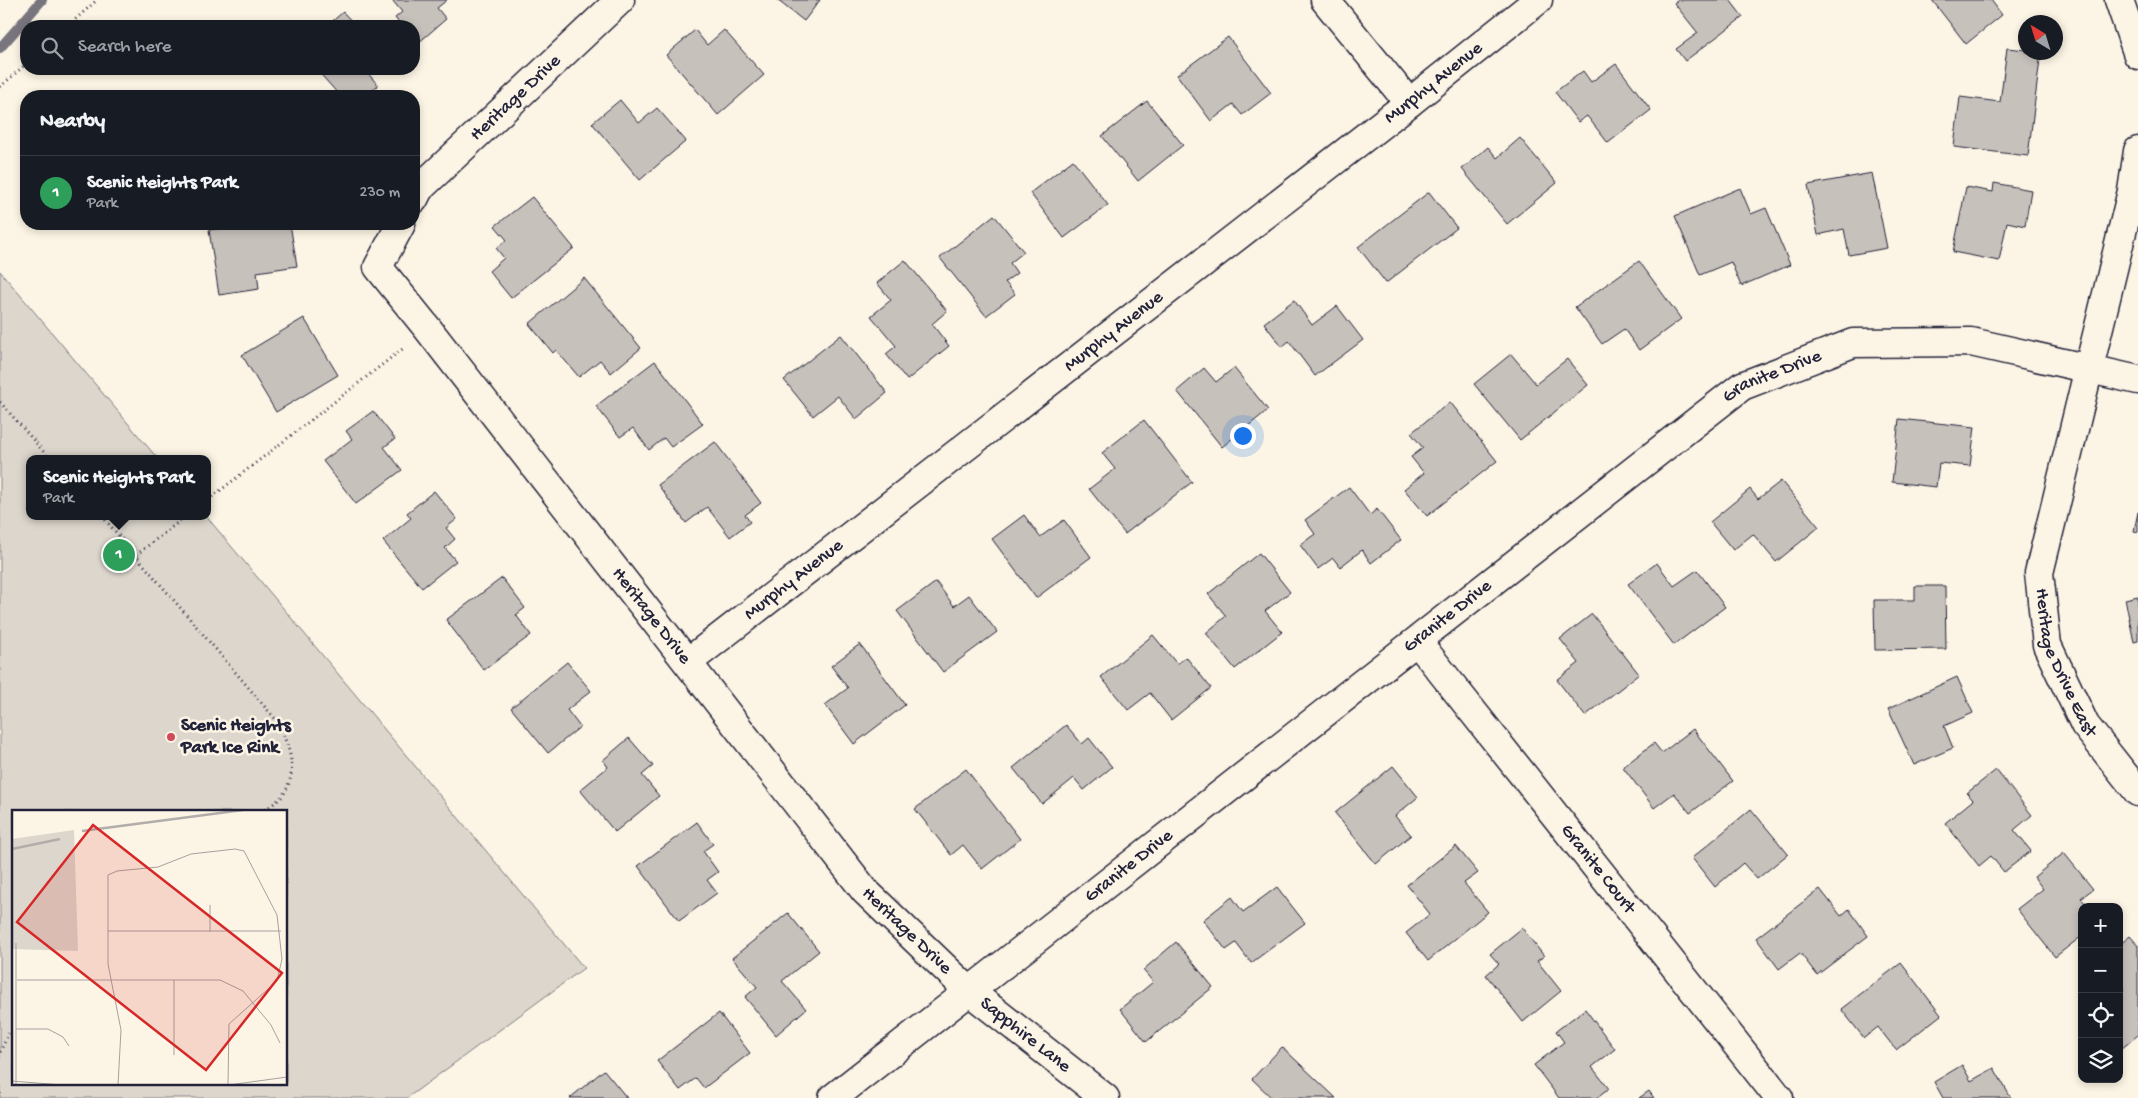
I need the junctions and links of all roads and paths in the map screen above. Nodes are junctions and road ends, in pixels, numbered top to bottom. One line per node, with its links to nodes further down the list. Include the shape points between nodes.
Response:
1 (97, 0): 6 (path)
2 (620, 0): 12 (street, Heritage Drive)
3 (1325, 0): 10 (street)
4 (1538, 0): 10 (street, Murphy Avenue)
5 (2119, 0): 7 (street)
6 (75, 20)
7 (2138, 55)
8 (20, 69): 9 (path)
9 (0, 87)
10 (1409, 103): 24 (street, Murphy Avenue)
11 (2138, 151): 15 (street, via 2132,191)
12 (420, 189)
13 (398, 230): 14 (street, Heritage Drive, via 378,268)
14 (428, 329): 19 (path); 24 (street, Heritage Drive)
15 (2088, 369): 16 (street, Granite Drive); 23 (street, Granite Drive, via 1971,342 1853,343 1742,386); 25 (street, Heritage Drive East, via 2039,573 2047,645 2085,725)
16 (2138, 380)
17 (0, 402): 18 (path)
18 (46, 455)
19 (211, 498)
20 (105, 520): 22 (path)
21 (181, 520): 22 (path)
22 (136, 555): 26 (path, via 276,721 290,749 291,774 283,795)
23 (1417, 641): 27 (street, Granite Drive); 34 (street, Granite Court)
24 (688, 662): 27 (street, Heritage Drive, via 865,891)
25 (2138, 792)
26 (264, 810)
27 (969, 991): 32 (street, Granite Drive); 33 (street, Sapphire Lane)
28 (12, 1029): 29 (path)
29 (0, 1052)
30 (0, 1093): 31 (path)
31 (0, 1098)
32 (833, 1098)
33 (1105, 1098)
34 (1779, 1098)

